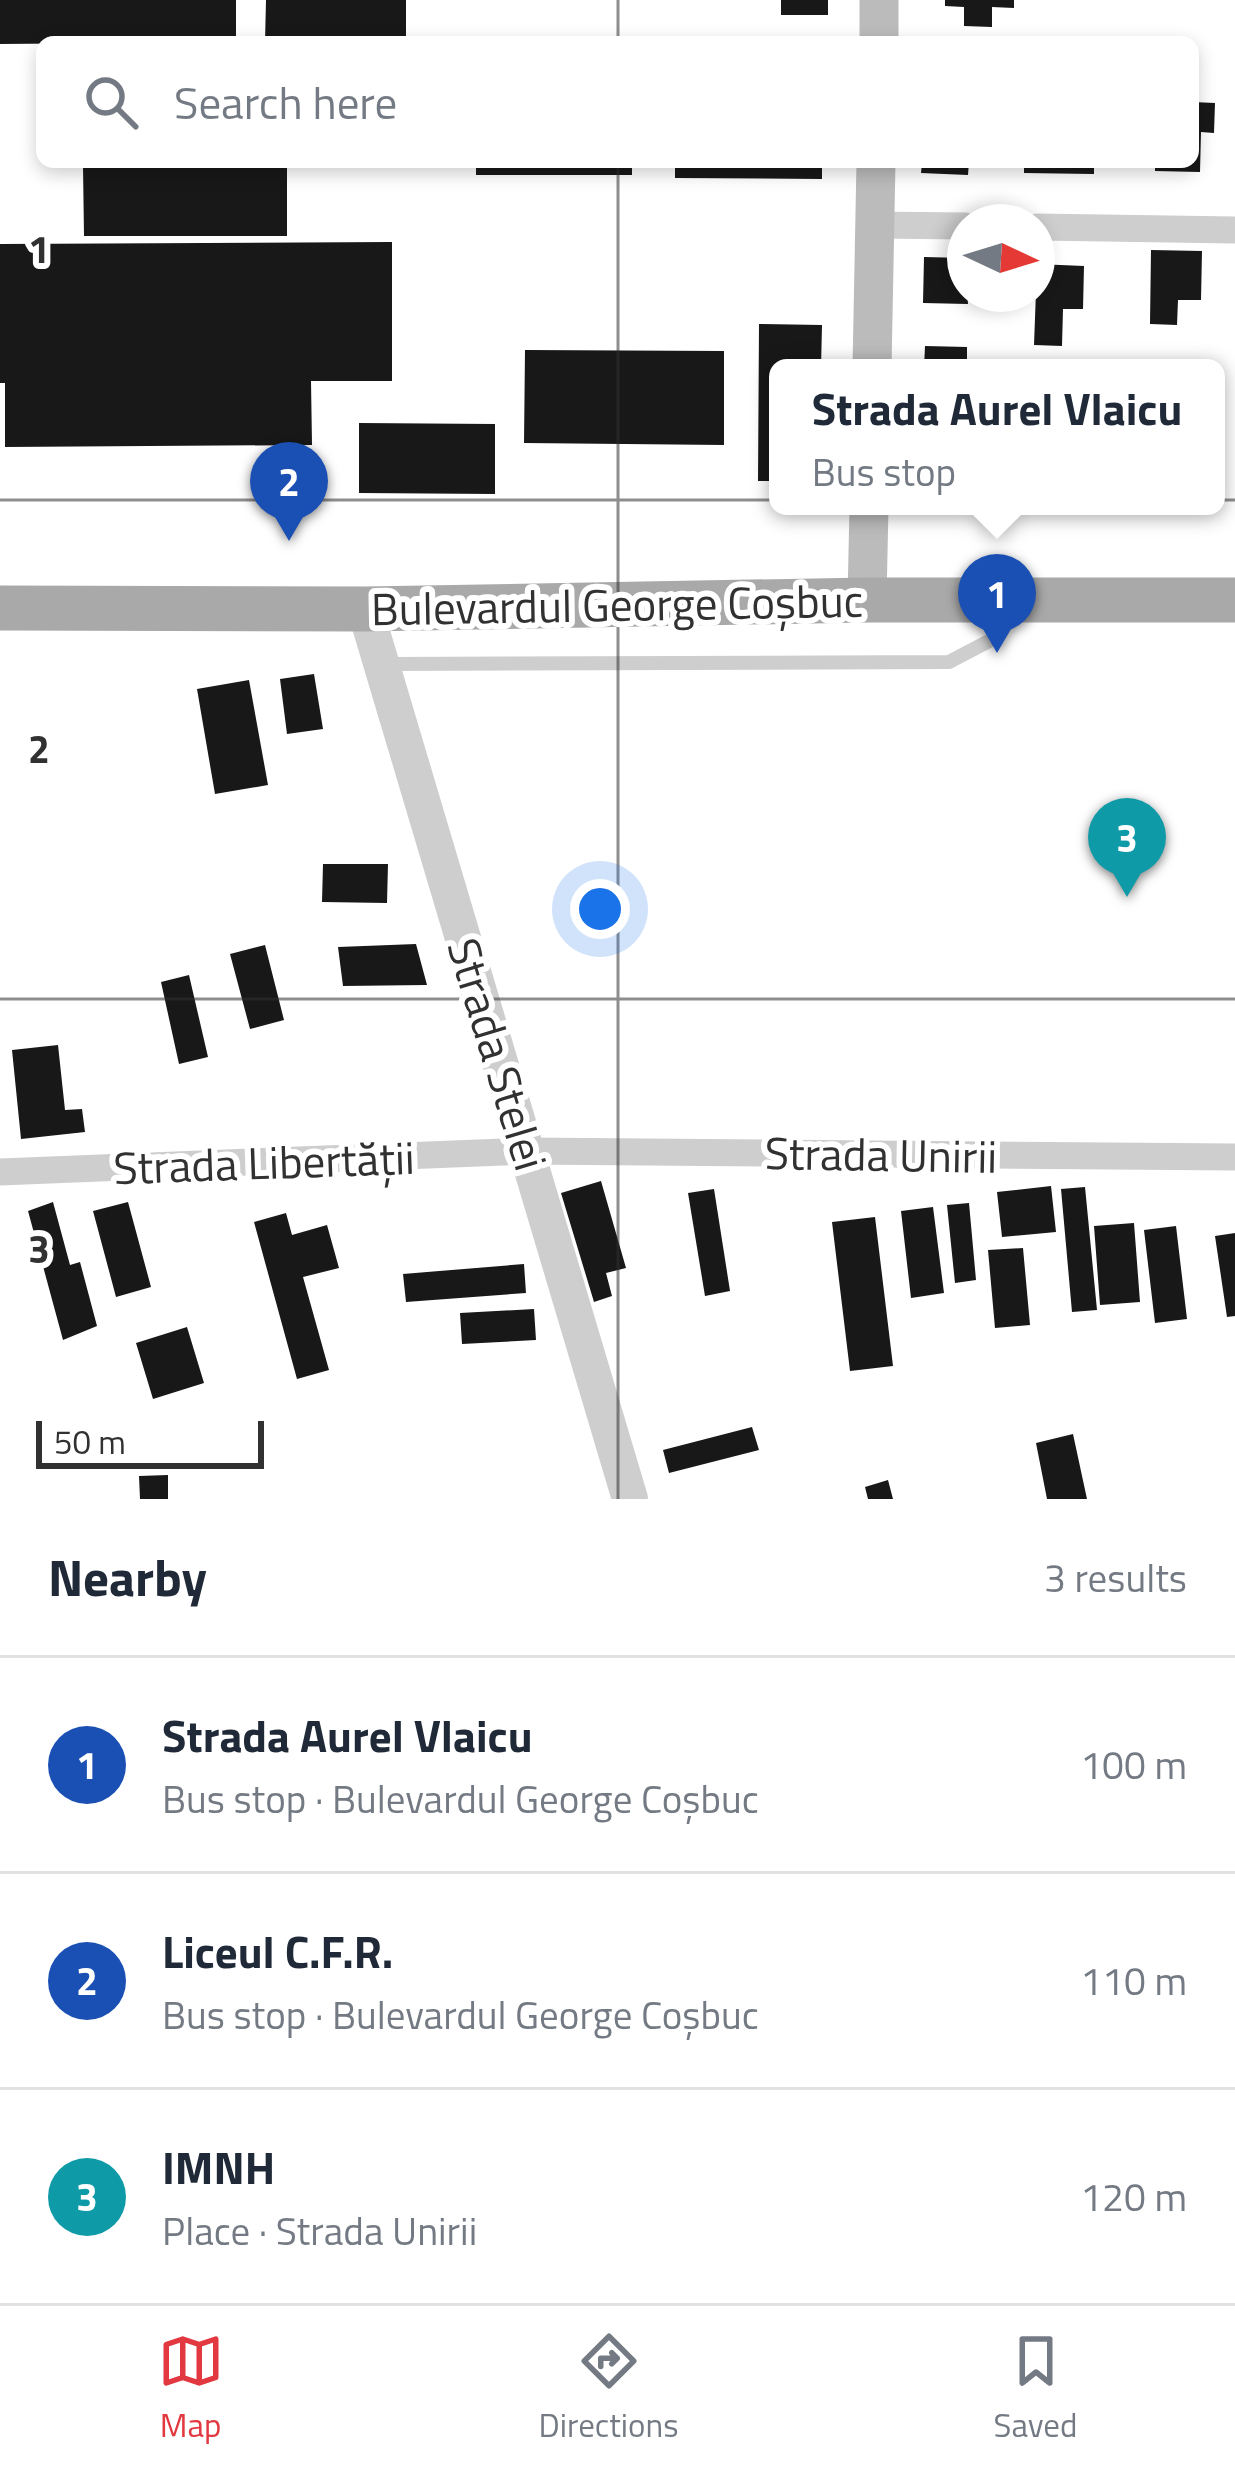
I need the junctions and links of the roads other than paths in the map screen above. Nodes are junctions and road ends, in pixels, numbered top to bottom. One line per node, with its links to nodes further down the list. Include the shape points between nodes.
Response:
1 (880, 0): 2 (main road)
2 (879, 36)
3 (876, 168): 4 (main road)
4 (875, 225): 5 (street); 8 (main road)
5 (947, 226)
6 (1055, 227): 7 (street)
7 (1235, 230)
8 (872, 359)
9 (869, 515): 10 (main road)
10 (867, 600): 12 (main road, Bulevardul George Coșbuc); 14 (main road, Bulevardul George Coșbuc)
11 (1235, 600): 12 (main road, Bulevardul George Coșbuc)
12 (1020, 601): 15 (lane, via 991,640 949,662)
13 (0, 608): 14 (main road, Bulevardul George Coșbuc)
14 (364, 609): 15 (street, Strada Stelei)
15 (382, 664): 16 (street, Strada Stelei)
16 (527, 1151): 17 (street, Strada Unirii); 18 (street, Strada Libertății); 19 (street, Strada Stelei)
17 (1235, 1157)
18 (0, 1172)
19 (630, 1499)

